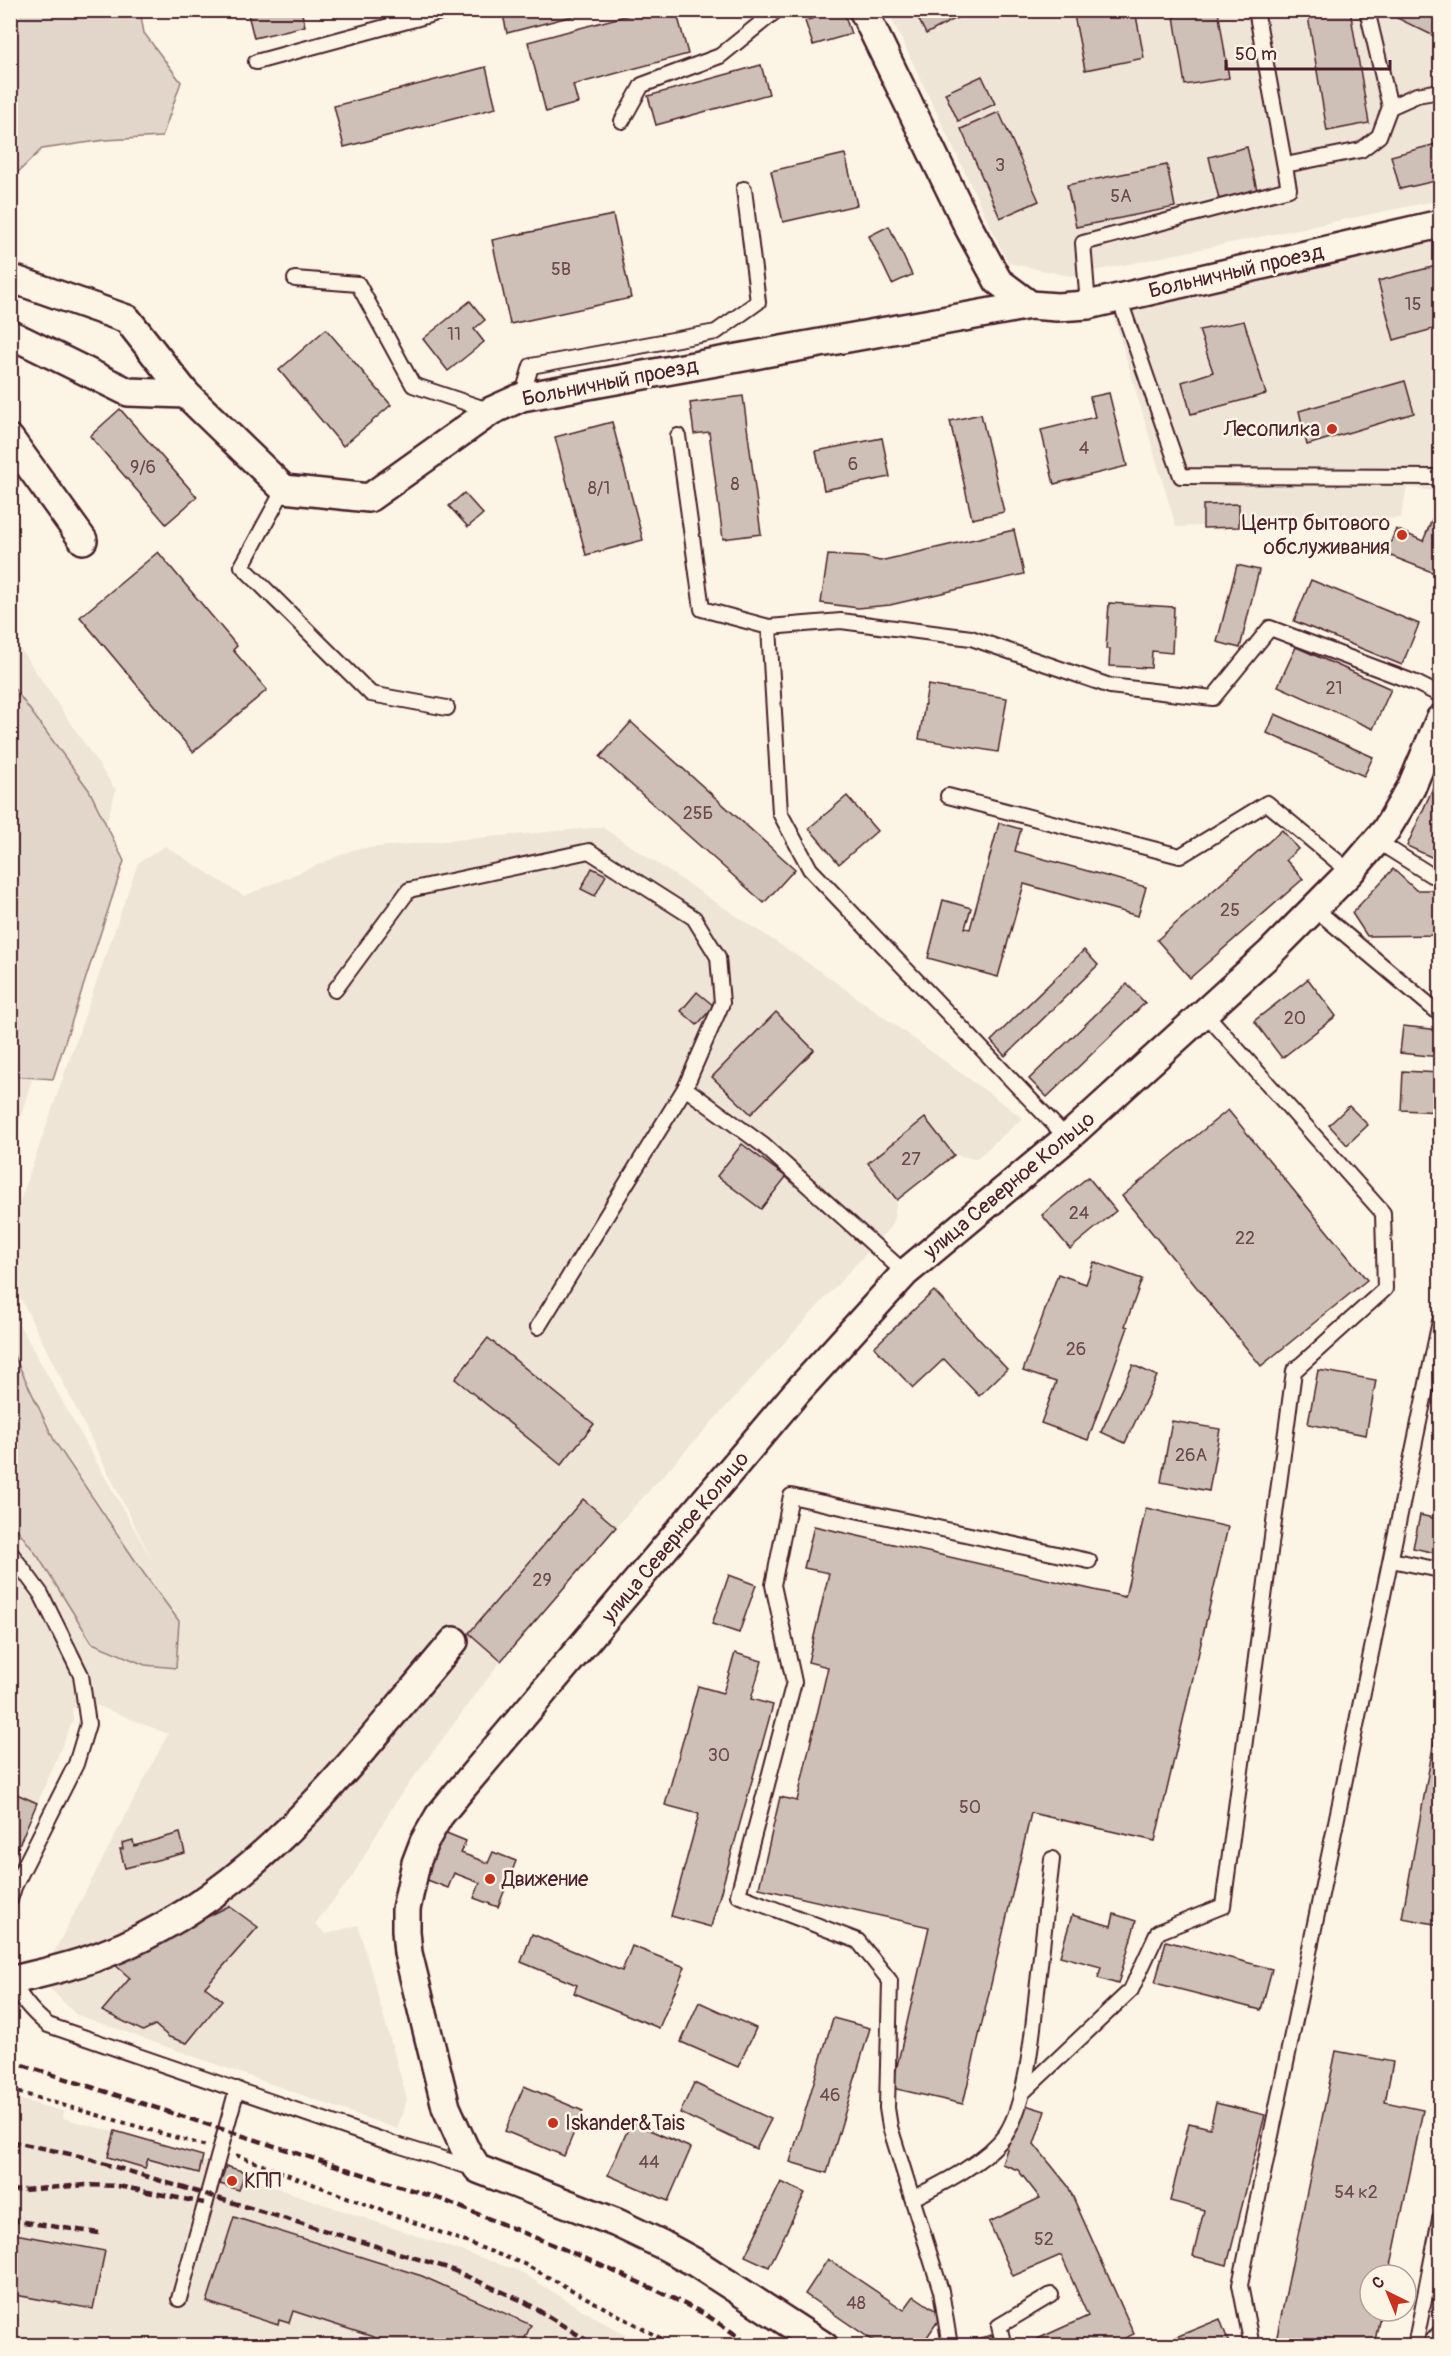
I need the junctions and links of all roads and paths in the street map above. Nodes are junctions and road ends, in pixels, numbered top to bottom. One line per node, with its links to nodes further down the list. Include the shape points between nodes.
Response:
1 (448, 10): 6 (lane)
2 (777, 10): 9 (lane, via 720,56 642,85)
3 (863, 10): 16 (street, via 998,281)
4 (1256, 10): 10 (lane)
5 (1367, 10): 8 (lane)
6 (256, 62)
7 (1440, 91): 8 (lane, via 1417,95)
8 (1390, 107): 10 (lane, via 1379,136 1361,150)
9 (622, 121)
10 (1286, 165): 17 (lane, via 1289,189 1083,243)
11 (744, 189): 20 (lane, via 758,302 716,332 531,366)
12 (1440, 224): 15 (street, Больничный проезд)
13 (10, 278): 19 (street, via 127,319)
14 (295, 279): 21 (lane, via 358,284 413,385)
15 (1119, 298): 17 (street, Больничный проезд); 24 (lane, via 1181,476)
16 (1030, 305): 17 (street, Больничный проезд); 20 (street, Больничный проезд)
17 (1088, 305)
18 (10, 334): 19 (street, via 128,392)
19 (186, 394): 25 (street)
20 (522, 397): 21 (street, Больничный проезд)
21 (492, 411): 25 (street, Больничный проезд, via 369,498)
22 (678, 436): 27 (lane, via 702,609)
23 (10, 439): 26 (street)
24 (1440, 477)
25 (284, 489): 29 (lane, via 242,566 371,694)
26 (83, 540)
27 (769, 627): 28 (lane, via 841,621 971,638 1110,686 1213,698 1270,628); 40 (lane, via 780,813 810,869)
28 (1440, 695)
29 (447, 708)
30 (1440, 719): 32 (street, улица Северное Кольцо, via 1411,788)
31 (948, 796): 33 (lane, via 1180,856 1267,803)
32 (1377, 841): 33 (street, улица Северное Кольцо); 34 (lane, via 1431,875)
33 (1350, 872): 35 (street, улица Северное Кольцо)
34 (1440, 874)
35 (1314, 908): 37 (street, улица Северное Кольцо); 38 (lane)
36 (335, 990): 39 (lane, via 409,890 589,851 694,918 718,957 722,1003)
37 (1205, 1013): 40 (street, улица Северное Кольцо); 54 (lane, via 1383,1213 1385,1289 1294,1371 1224,1906 1158,1932 1131,1990)
38 (1440, 1014)
39 (685, 1088): 41 (lane, via 763,1145); 43 (lane)
40 (1067, 1138): 41 (street, улица Северное Кольцо)
41 (905, 1273): 56 (street, улица Северное Кольцо, via 795,1394 457,1794 424,1842 406,1909 408,1953 446,2107)
42 (1440, 1320): 45 (lane)
43 (538, 1327)
44 (10, 1552): 50 (lane, via 41,1594 81,1675 88,1724 76,1764)
45 (1391, 1560): 47 (lane); 66 (lane, via 1240,2285)
46 (1089, 1561): 57 (lane, via 791,1496 773,1585 794,1682 738,1895 858,1941 890,1981 887,2109)
47 (1440, 1570)
48 (454, 1641): 51 (street, via 291,1829 233,1879 201,1903 103,1955 68,1967)
49 (1052, 1859): 54 (lane, via 1031,2050)
50 (10, 1900)
51 (11, 1978): 52 (lane, via 28,2005 48,2025)
52 (237, 2089): 55 (lane); 56 (lane)
53 (10, 2090): 55 (path)
54 (1021, 2094): 57 (lane, via 1002,2140 965,2169)
55 (220, 2150): 60 (lane); 62 (path, via 524,2264)
56 (478, 2169): 63 (street, via 663,2245)
57 (913, 2198): 64 (lane, via 941,2291)
58 (1440, 2219): 67 (lane)
59 (1051, 2295): 65 (lane, via 999,2326)
60 (179, 2299)
61 (1440, 2332): 68 (lane)
62 (675, 2346)
63 (824, 2346)
64 (950, 2346)
65 (1004, 2346)
66 (1252, 2346)
67 (1415, 2346)
68 (1428, 2346)

